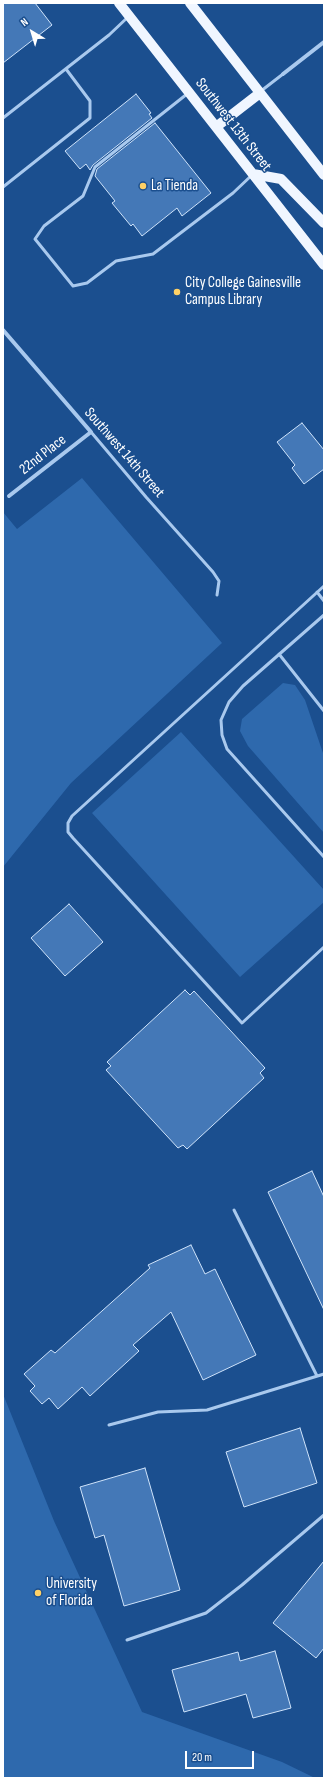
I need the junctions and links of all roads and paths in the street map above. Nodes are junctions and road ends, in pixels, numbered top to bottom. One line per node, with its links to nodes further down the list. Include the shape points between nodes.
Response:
1 (119, 3): 3 (main road, Southwest 13th Street)
2 (190, 3): 8 (main road)
3 (129, 16): 5 (lane); 7 (main road, Southwest 13th Street)
4 (324, 42): 6 (street)
5 (66, 69): 9 (lane); 13 (lane, via 90,101 90,118)
6 (283, 74): 8 (lane)
7 (189, 92): 10 (main road, Southwest 13th Street); 11 (lane, via 95,167 83,196 44,226 34,239 73,286 87,283 116,261 153,254 233,193)
8 (260, 93): 10 (main road); 12 (main road)
9 (3, 118)
10 (216, 127): 11 (main road, Southwest 13th Street)
11 (253, 174): 14 (main road, via 281,179); 15 (main road, Southwest 13th Street)
12 (324, 175)
13 (3, 187)
14 (324, 223)
15 (324, 265)
16 (3, 330): 17 (street, Southwest 14th Street)
17 (91, 432): 18 (street, 22nd Place); 21 (lane, Southwest 14th Street, via 213,572 219,581)
18 (9, 496)
19 (324, 586): 20 (lane)
20 (318, 592): 22 (lane); 27 (lane, via 72,816 68,823 68,832 242,1023)
21 (217, 595)
22 (324, 601)
23 (324, 615): 24 (lane)
24 (279, 654): 25 (lane); 26 (lane, via 229,702 222,720 222,735 227,749)
25 (324, 711)
26 (324, 857)
27 (324, 948)
28 (234, 1210): 30 (lane)
29 (324, 1374): 30 (lane)
30 (317, 1376): 31 (lane, via 207,1410 158,1412)
31 (109, 1425)
32 (324, 1515): 33 (lane, via 206,1613)
33 (127, 1640)

